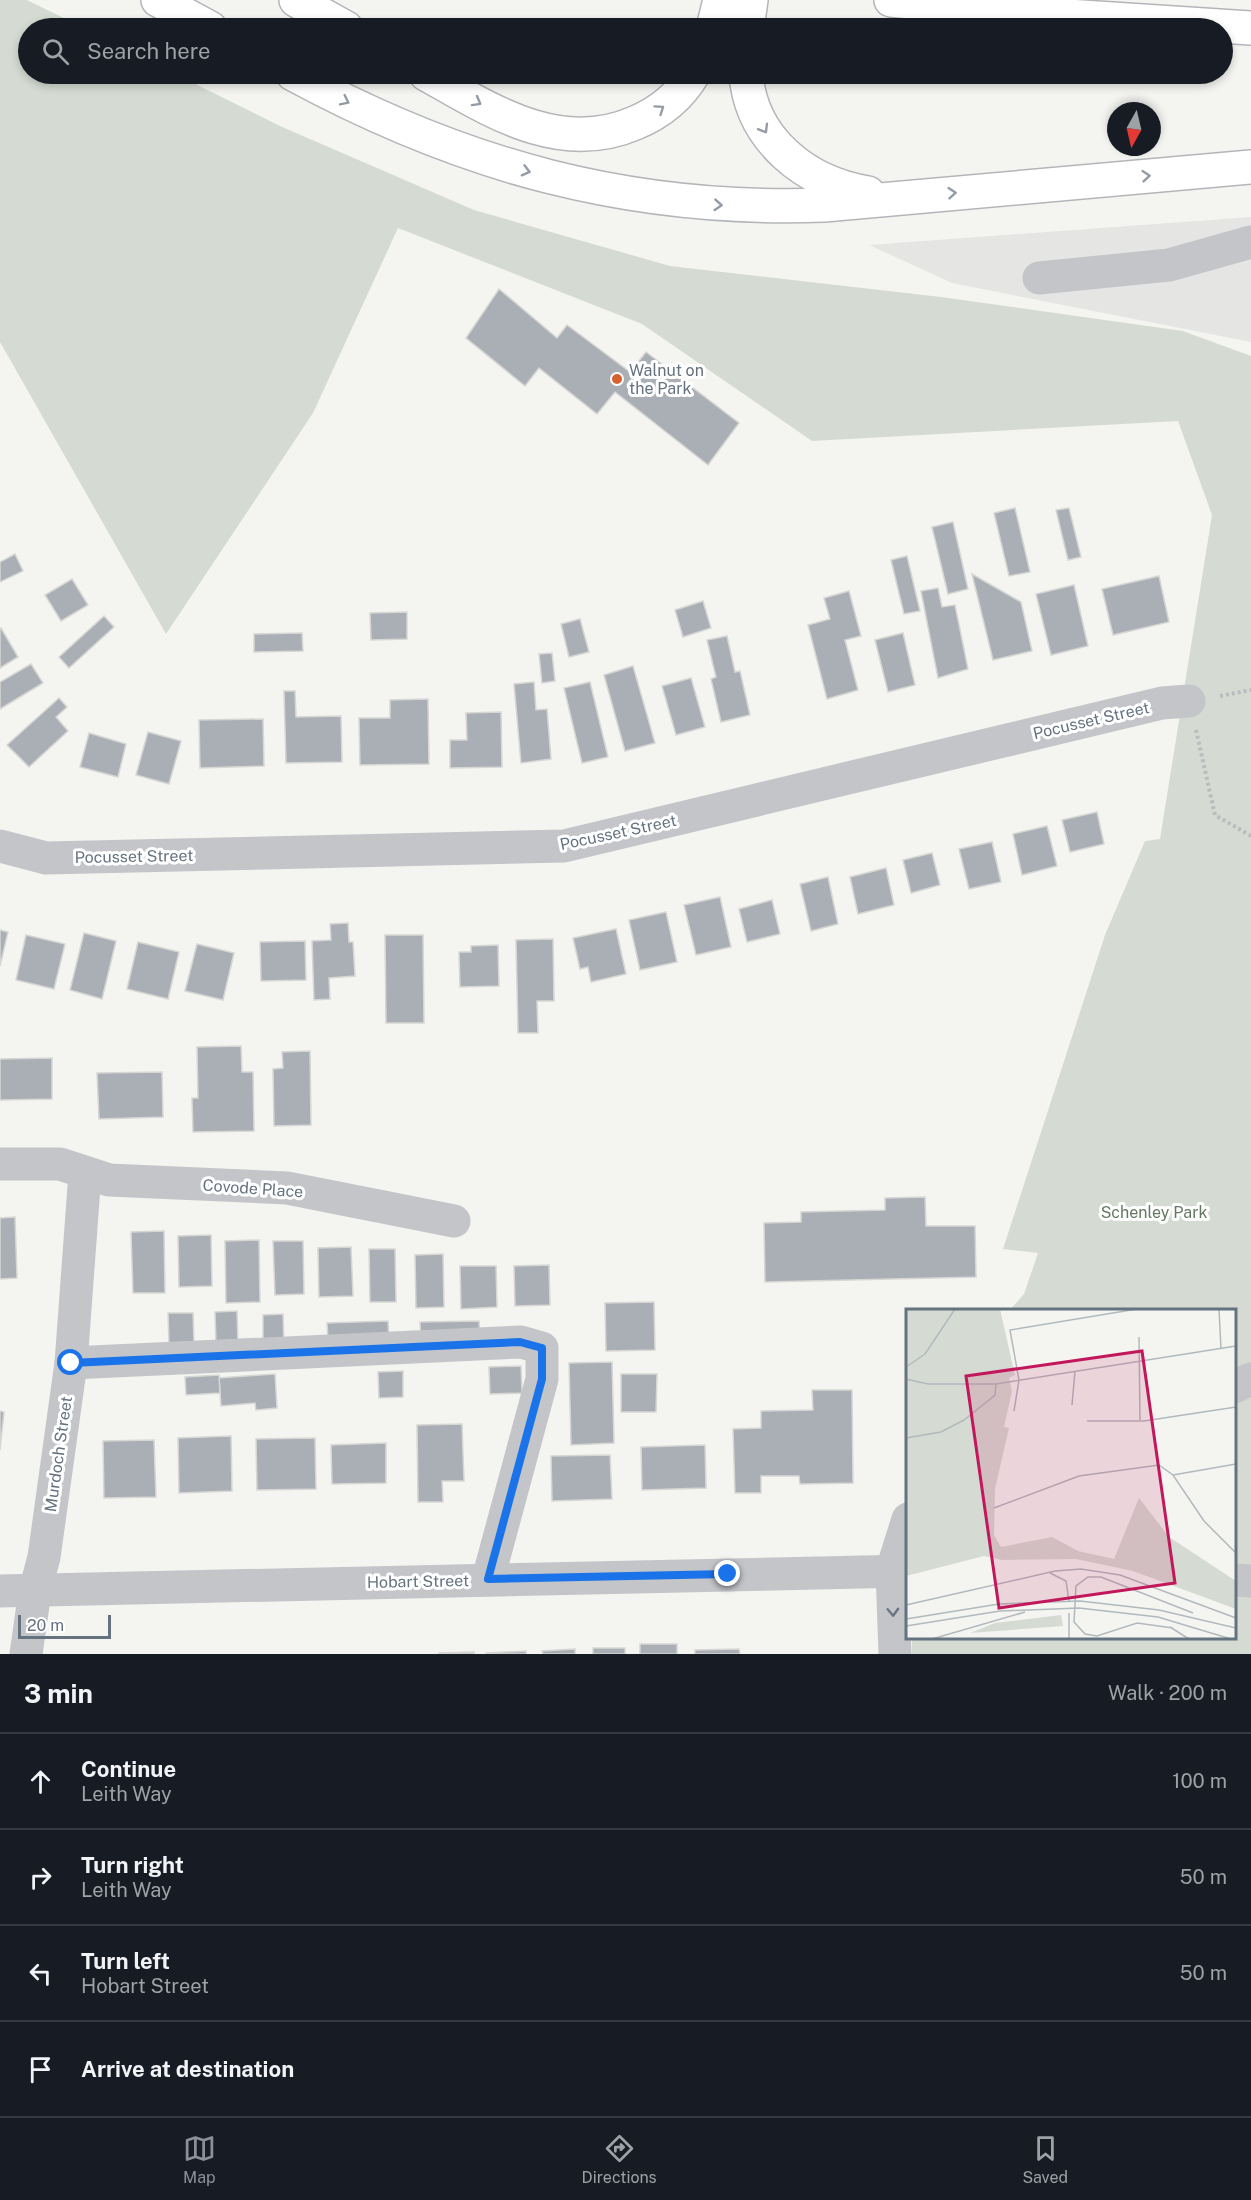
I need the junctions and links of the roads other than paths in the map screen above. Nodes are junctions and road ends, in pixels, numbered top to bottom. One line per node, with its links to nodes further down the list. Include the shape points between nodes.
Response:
1 (158, 0): 4 (highway)
2 (296, 0): 5 (highway)
3 (891, 0): 6 (highway)
4 (191, 18)
5 (328, 18)
6 (1087, 18)
7 (1233, 27): 8 (highway)
8 (1251, 28)
9 (313, 84): 14 (highway, one-way to 14, via 422,137 521,170 639,196 762,207)
10 (444, 84): 11 (highway, one-way to 11, via 509,120 556,133 580,135 602,133 644,119)
11 (686, 84)
12 (748, 84): 14 (highway, one-way to 14, via 759,121 782,153 799,167 838,186)
13 (1251, 167): 14 (highway, one-way to 13)
14 (894, 198)
15 (1251, 242): 16 (street, via 1169,265)
16 (1039, 278)
17 (1189, 701): 18 (street, Pocusset Street, via 1161,704 564,846 46,858)
18 (0, 846)
19 (0, 1164): 20 (street, Covode Place, via 60,1164)
20 (85, 1173): 21 (street, Covode Place, via 109,1180 287,1188); 22 (street, Murdoch Street)
21 (454, 1221)
22 (71, 1363): 27 (street, via 520,1342 542,1348 542,1379); 31 (street, Murdoch Street, via 44,1557)
23 (1251, 1379): 24 (street)
24 (1236, 1386)
25 (906, 1532): 26 (street)
26 (900, 1570): 27 (street, Hobart Street); 33 (street, one-way to 33)
27 (488, 1579): 31 (street, Hobart Street)
28 (1236, 1580): 29 (street)
29 (1251, 1581)
30 (0, 1591): 31 (street, Hobart Street)
31 (35, 1591): 32 (street, Murdoch Street)
32 (26, 1654)
33 (895, 1654)

